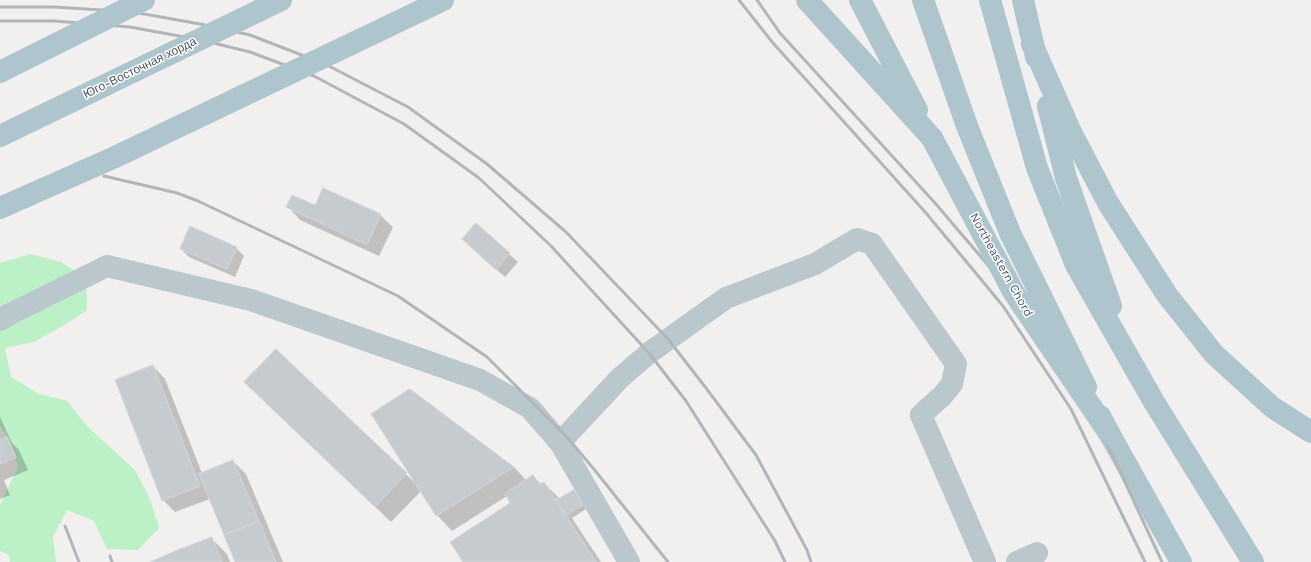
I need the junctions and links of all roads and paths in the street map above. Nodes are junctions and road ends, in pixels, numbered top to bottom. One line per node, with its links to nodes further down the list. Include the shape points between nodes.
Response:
1 (144, 0): 10 (main road, bridge)
2 (281, 0): 11 (main road, Юго-Восточная хорда, bridge)
3 (442, 0): 13 (main road, bridge, via 113,158)
4 (806, 0): 12 (main road)
5 (860, 0): 12 (main road, Northeastern Chord)
6 (922, 0): 17 (main road, bridge, via 967,126 1010,233)
7 (990, 0): 15 (main road, via 1037,168 1076,265)
8 (1023, 0): 9 (main road)
9 (1032, 44): 15 (main road, via 1066,178 1115,317); 16 (main road, via 1070,130 1108,203 1167,295 1214,354 1272,407)
10 (0, 72)
11 (0, 136)
12 (932, 138): 17 (main road, Northeastern Chord, bridge, via 1014,294)
13 (0, 208)
14 (0, 320): 18 (lane, via 107,266 251,300 480,380 530,408)
15 (1154, 402): 24 (main road)
16 (1311, 432)
17 (1109, 433): 23 (main road, Northeastern Chord)
18 (561, 444): 20 (lane); 21 (lane, via 620,378 649,353 726,298 815,264 857,240 872,244 956,364 952,384 921,415)
19 (1037, 553): 22 (lane)
20 (629, 562)
21 (985, 562)
22 (1017, 562)
23 (1181, 562)
24 (1253, 562)

